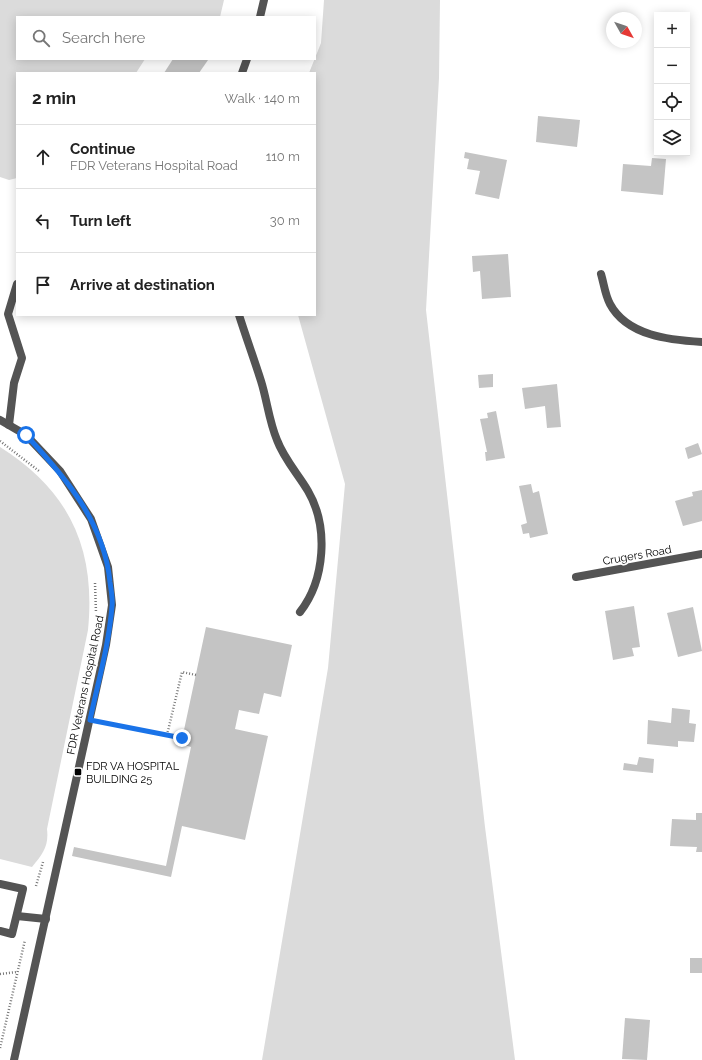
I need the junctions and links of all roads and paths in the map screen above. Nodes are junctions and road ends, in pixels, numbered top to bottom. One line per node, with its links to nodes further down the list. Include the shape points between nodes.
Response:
1 (264, 0): 2 (street)
2 (260, 16)
3 (247, 60): 4 (street)
4 (242, 72)
5 (601, 274): 8 (street, via 609,302 618,316 631,326 666,339)
6 (16, 287): 10 (street, via 8,314 22,358 14,383)
7 (239, 316): 16 (street, via 277,440 287,461 309,493 319,520 322,549 316,583)
8 (702, 342)
9 (0, 420): 10 (street, FDR Veterans Hospital Road)
10 (9, 425): 19 (street, FDR Veterans Hospital Road, via 26,435 60,471 92,518 108,567 112,605)
11 (0, 441): 12 (path)
12 (42, 473)
13 (702, 554): 14 (street, Crugers Road)
14 (576, 576)
15 (94, 580): 17 (path)
16 (300, 612)
17 (96, 615)
18 (196, 675): 20 (path, via 182,672)
19 (90, 720): 20 (path); 26 (street, FDR Veterans Hospital Road)
20 (167, 735): 21 (path)
21 (182, 738)
22 (44, 861): 24 (path)
23 (0, 884): 25 (street, via 23,889)
24 (36, 888)
25 (17, 916): 26 (street); 27 (street, via 12,934)
26 (46, 919): 32 (street, FDR Veterans Hospital Road)
27 (0, 931)
28 (26, 936): 29 (path)
29 (17, 972): 30 (path); 31 (path)
30 (0, 974)
31 (0, 1048)
32 (14, 1060)

